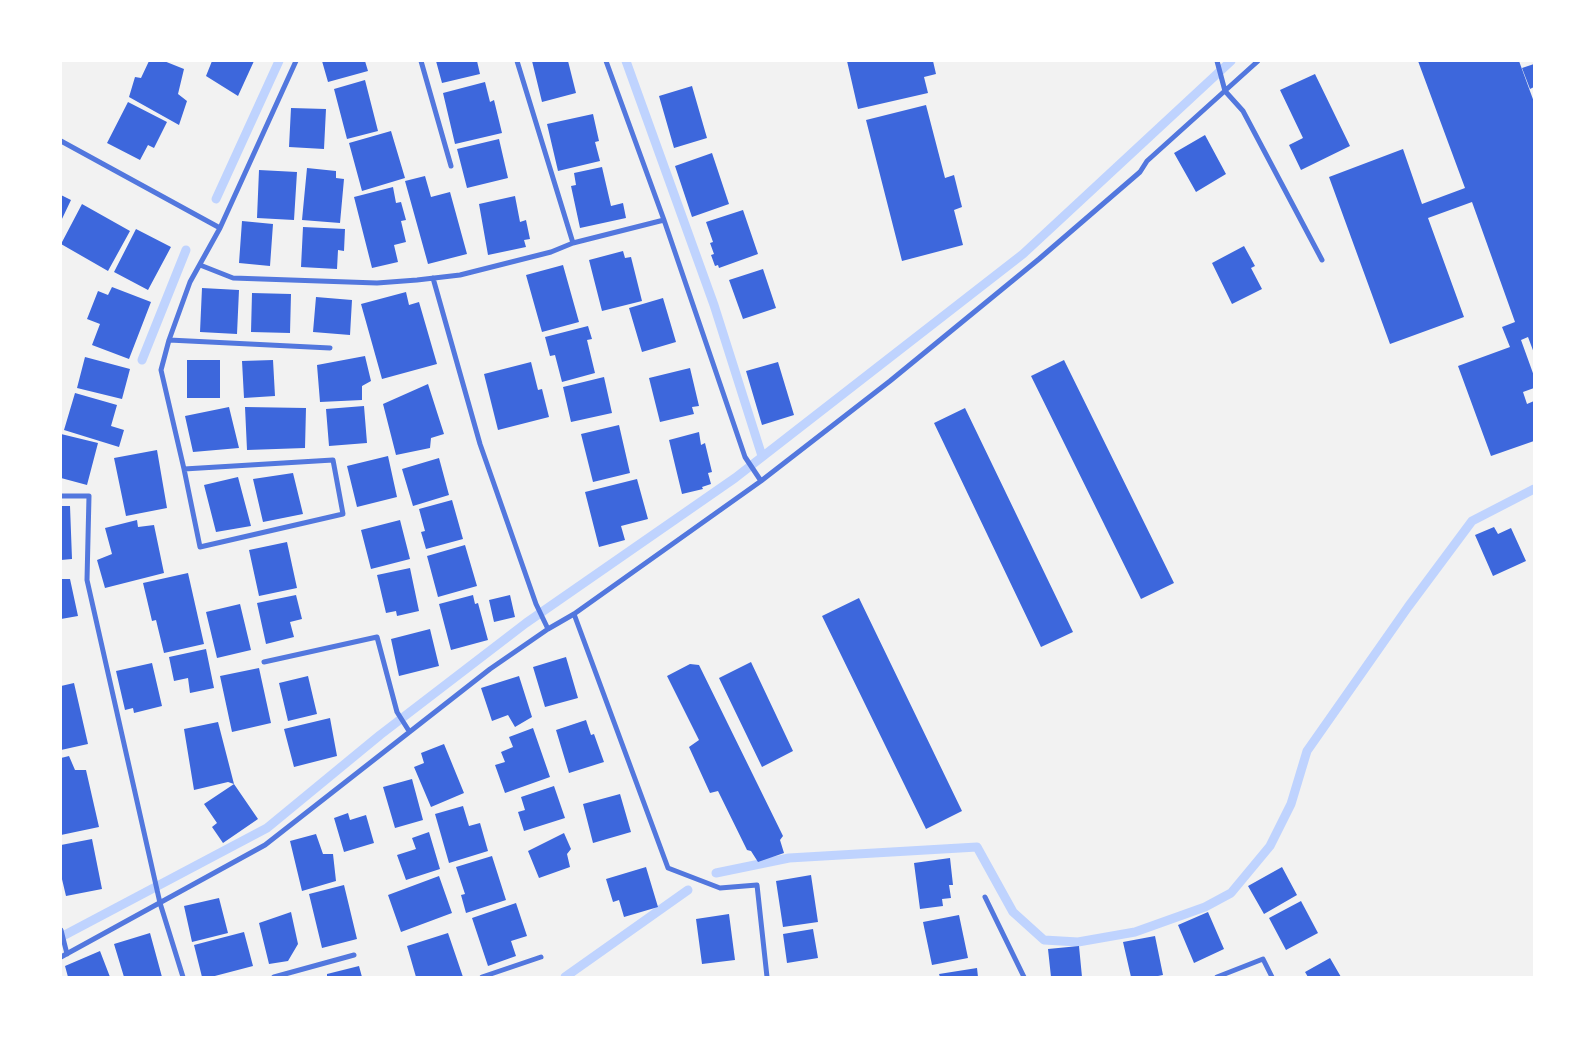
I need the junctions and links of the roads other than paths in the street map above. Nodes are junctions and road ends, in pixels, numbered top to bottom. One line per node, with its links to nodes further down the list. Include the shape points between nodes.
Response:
1 (296, 61): 11 (street)
2 (421, 61): 9 (street)
3 (517, 61): 12 (street)
4 (606, 61): 10 (street)
5 (1258, 61): 7 (street)
6 (1217, 62): 7 (street)
7 (1225, 89): 13 (street, via 1243,111); 19 (street, via 1147,161 1140,172 1039,259)
8 (61, 141): 11 (street)
9 (451, 166)
10 (664, 220): 12 (street); 19 (street, via 745,457)
11 (220, 228): 14 (street)
12 (573, 243): 15 (street, via 470,273)
13 (1322, 260)
14 (200, 265): 15 (street, via 233,278 377,283); 16 (street, via 190,282)
15 (433, 278): 22 (street, via 480,444 536,604)
16 (168, 340): 17 (street); 18 (street, via 161,370)
17 (330, 348)
18 (184, 469): 18 (street, via 200,547 343,514 333,460)
19 (761, 481): 21 (street)
20 (61, 496): 26 (street, via 88,496 87,580)
21 (574, 614): 22 (street); 34 (street, via 668,868 720,888 756,885)
22 (548, 629): 24 (street)
23 (264, 662): 24 (street, via 377,637 397,712)
24 (409, 732): 26 (street, via 265,845)
25 (985, 897): 35 (street)
26 (160, 903): 29 (street); 31 (street)
27 (61, 930): 29 (street)
28 (354, 955): 32 (street)
29 (64, 956)
30 (541, 957): 33 (street)
31 (183, 977)
32 (274, 977)
33 (482, 977)
34 (767, 977)
35 (1024, 977)
36 (1217, 977): 37 (street, via 1263,959)
37 (1272, 977)

